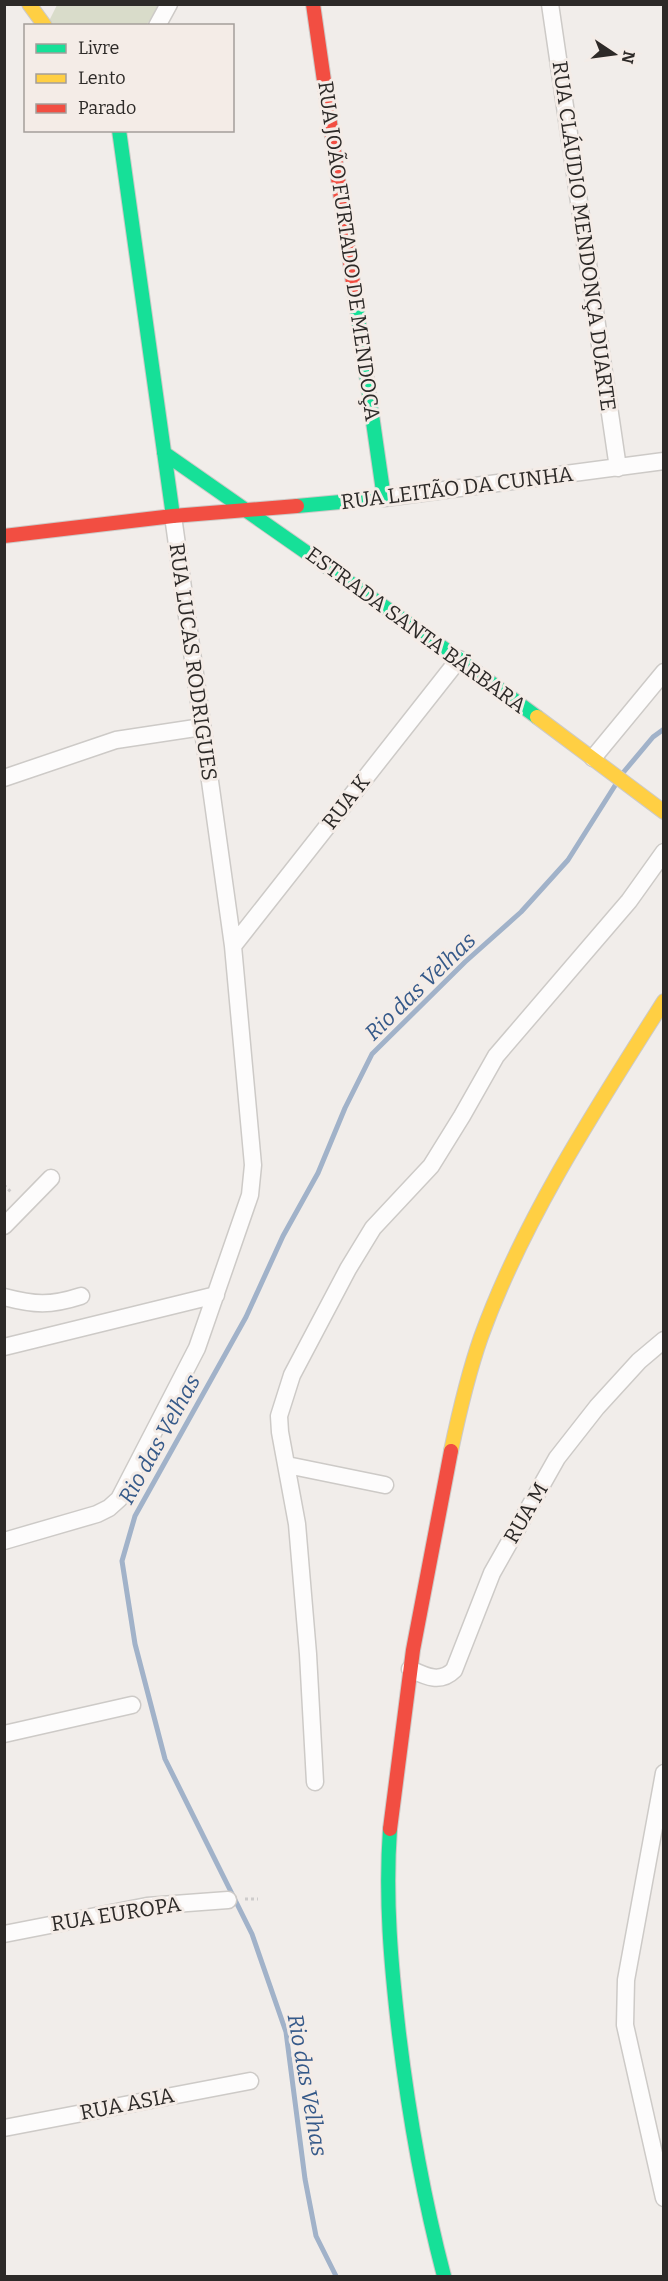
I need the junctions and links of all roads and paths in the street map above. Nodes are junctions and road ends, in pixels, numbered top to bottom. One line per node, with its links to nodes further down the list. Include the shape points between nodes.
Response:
1 (29, 4): 6 (street)
2 (45, 4): 6 (street)
3 (169, 4): 7 (street)
4 (313, 4): 12 (street, RUA JOÃO FURTADO DE MENDOÇA)
5 (550, 4): 11 (street, RUA CLÁUDIO MENDONÇA DUARTE)
6 (43, 23)
7 (158, 24)
8 (119, 132): 9 (street, RUA LUCAS RODRIGUES)
9 (164, 453): 13 (street, ESTRADA SANTA BÁRBARA); 14 (street, RUA LUCAS RODRIGUES)
10 (663, 461): 11 (street, RUA LEITÃO DA CUNHA)
11 (618, 468): 12 (street, RUA LEITÃO DA CUNHA)
12 (384, 498): 13 (street, RUA LEITÃO DA CUNHA)
13 (250, 511): 14 (street, RUA LEITÃO DA CUNHA); 16 (street, ESTRADA SANTA BÁRBARA)
14 (173, 516): 15 (street, RUA LEITÃO DA CUNHA); 18 (street, RUA LUCAS RODRIGUES)
15 (4, 536)
16 (459, 659): 19 (street, ESTRADA SANTA BÁRBARA); 23 (street, RUA K)
17 (663, 672): 19 (street)
18 (202, 727): 20 (street, via 116,740); 23 (street, RUA LUCAS RODRIGUES)
19 (596, 761): 21 (street, ESTRADA SANTA BÁRBARA)
20 (4, 778)
21 (663, 812)
22 (663, 852): 32 (street, via 629,902 496,1056 431,1166 373,1228 292,1376 279,1416)
23 (233, 946): 27 (street, RUA LUCAS RODRIGUES, via 253,1165 250,1195)
24 (663, 1001): 35 (street, via 569,1159 490,1314 462,1400)
25 (51, 1178): 26 (street)
26 (4, 1226)
27 (216, 1295): 31 (street); 34 (street, RUA LUCAS RODRIGUES, via 197,1348 119,1499 97,1514)
28 (81, 1296): 29 (street, via 34,1304)
29 (4, 1297)
30 (663, 1340): 35 (street, RUA M, via 597,1407 557,1458 492,1573 454,1670 438,1679)
31 (4, 1347)
32 (287, 1466): 33 (street); 39 (street, via 297,1524)
33 (385, 1485)
34 (4, 1541)
35 (410, 1670): 47 (street, via 390,1825 389,1943 406,2099)
36 (132, 1705): 37 (street)
37 (4, 1734)
38 (663, 1773): 46 (street, via 626,1980 625,2025)
39 (315, 1782)
40 (246, 1899): 41 (path)
41 (258, 1899)
42 (228, 1900): 43 (street, RUA EUROPA, via 147,1906)
43 (4, 1934)
44 (250, 2081): 45 (street, RUA ASIA)
45 (4, 2128)
46 (663, 2198)
47 (444, 2277)

